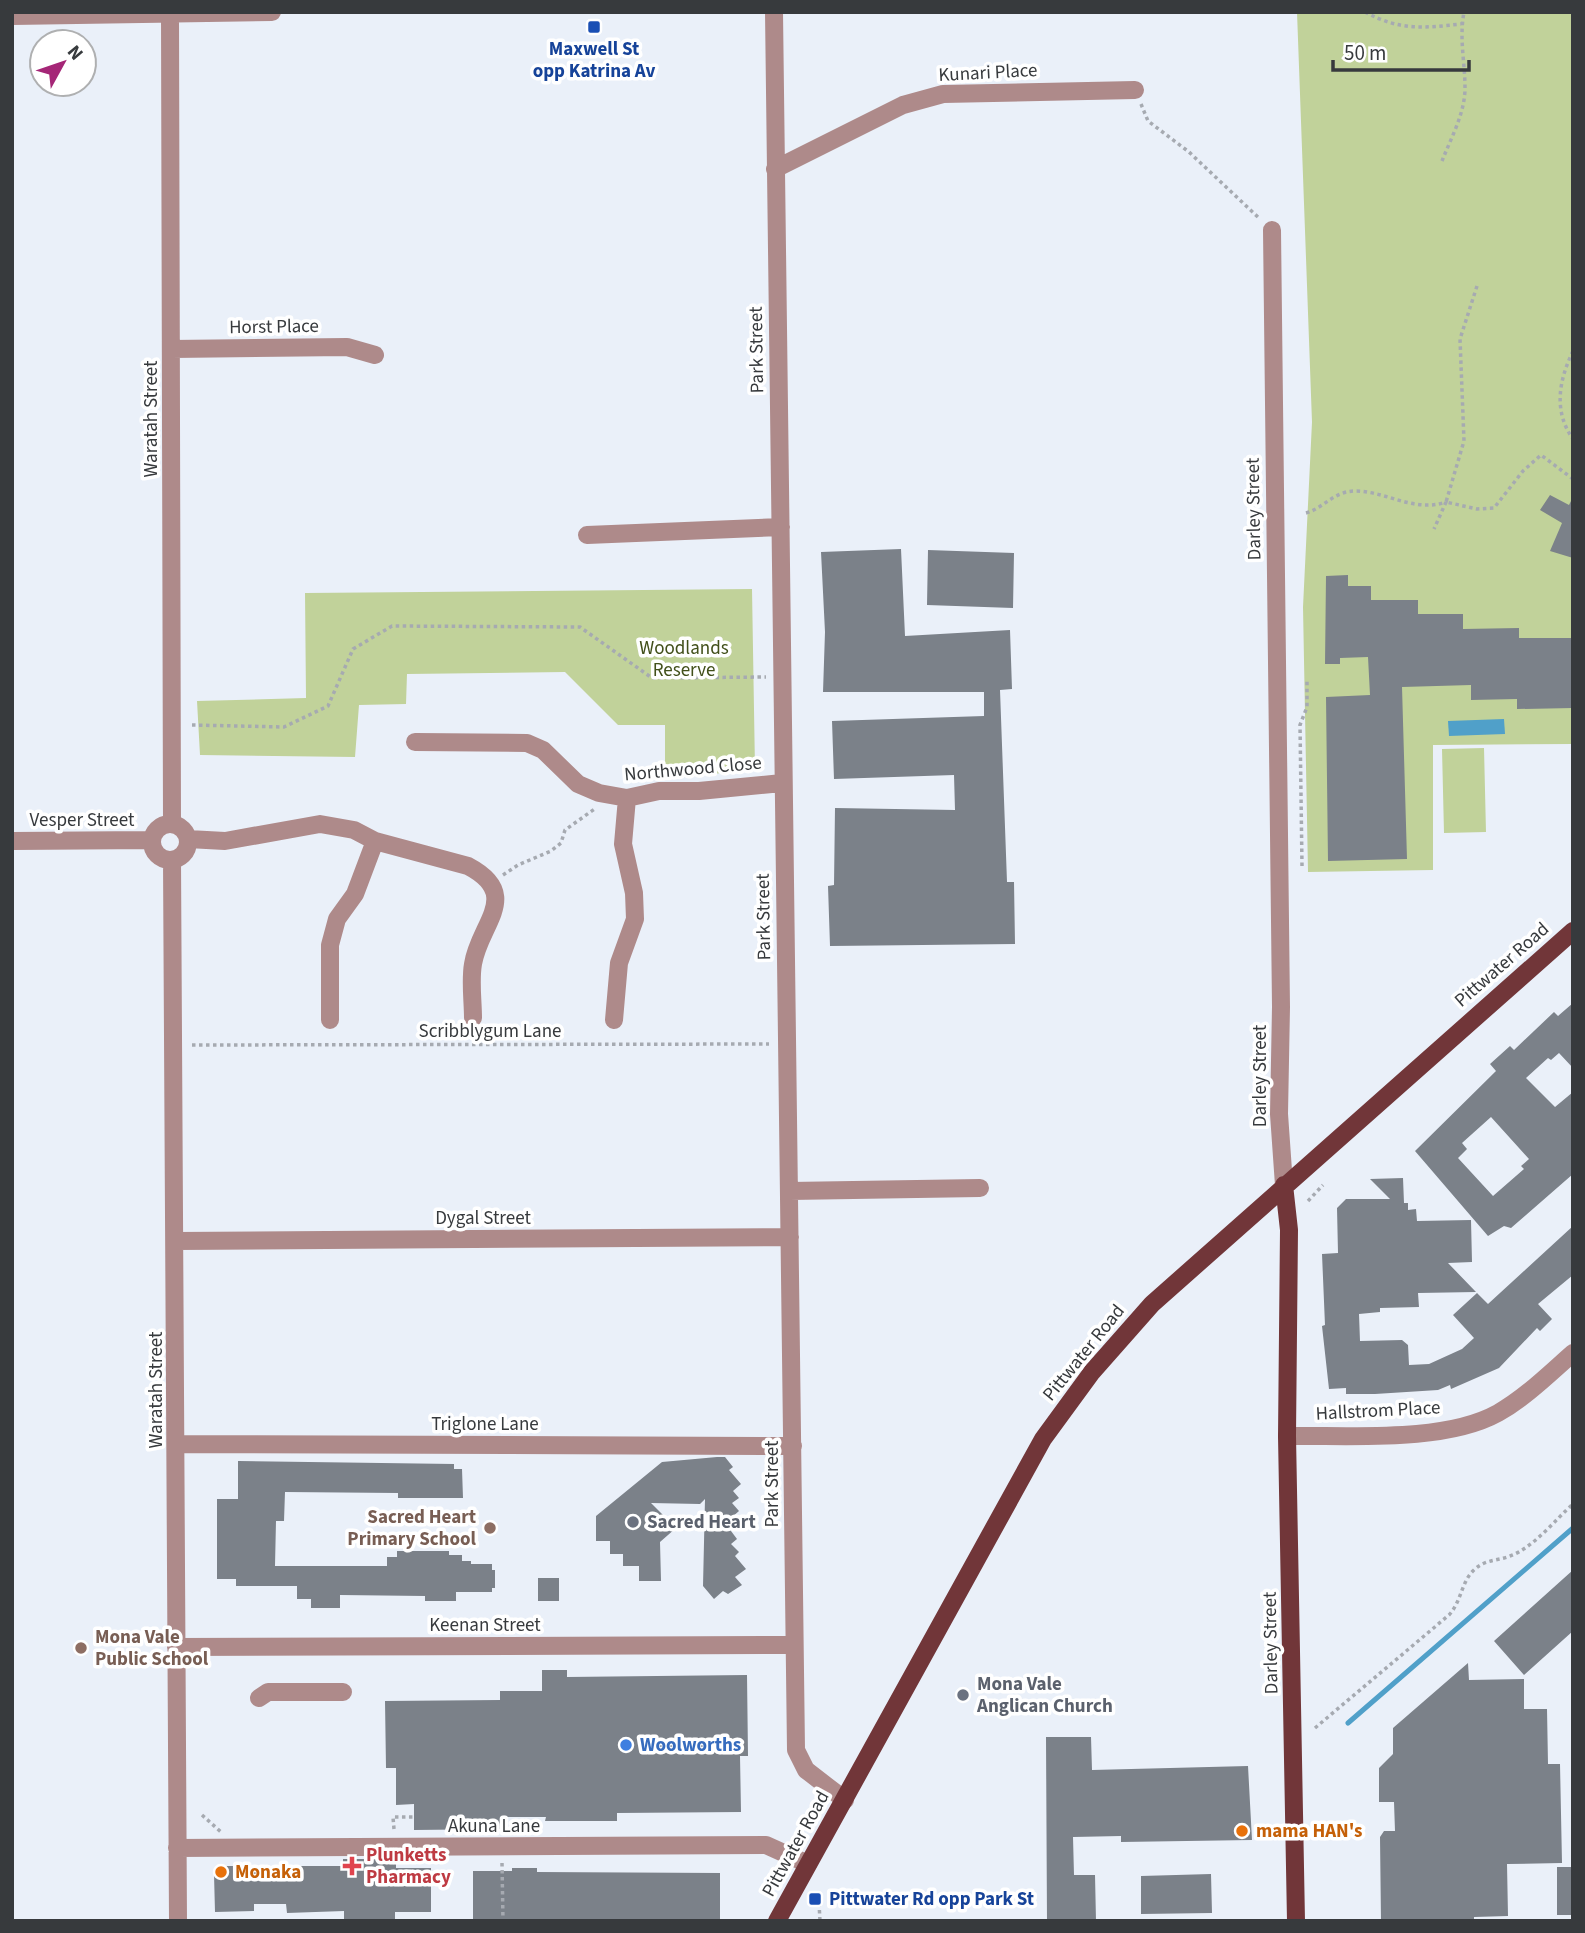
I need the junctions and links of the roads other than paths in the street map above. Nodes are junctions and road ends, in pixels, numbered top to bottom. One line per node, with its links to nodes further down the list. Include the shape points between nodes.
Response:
1 (272, 12): 3 (street)
2 (774, 12): 6 (street, Park Street)
3 (170, 13): 4 (street); 8 (street, Waratah Street)
4 (12, 16)
5 (1135, 90): 6 (street, Kunari Place, via 943,94 903,105)
6 (775, 169): 10 (street, Park Street)
7 (1272, 230): 25 (street, Darley Street, via 1279,1114)
8 (172, 349): 9 (street, Horst Place, via 347,347); 15 (street, Waratah Street)
9 (375, 355)
10 (781, 527): 11 (street); 13 (street, Park Street)
11 (587, 534)
12 (415, 742): 14 (street, Northwood Close, via 527,743 544,750 578,784)
13 (782, 783): 14 (street, Northwood Close, via 659,791); 27 (street, Park Street)
14 (627, 798): 24 (street, via 623,844 635,919 619,963)
15 (172, 824): 16 (street, via 181,827); 17 (street, via 157,830)
16 (188, 839): 19 (street, via 225,841 320,824 354,830); 20 (street, via 182,855)
17 (152, 840): 18 (street, Vesper Street); 20 (street, via 160,857)
18 (12, 841)
19 (375, 841): 22 (street, via 468,866 491,883 496,901 492,919 472,964); 23 (street, via 355,894 337,919 330,945)
20 (172, 859): 29 (street, Waratah Street)
21 (1573, 931): 25 (main road, Pittwater Road)
22 (473, 1018)
23 (330, 1020)
24 (614, 1020)
25 (1284, 1185): 31 (main road, Darley Street, via 1289,1230); 38 (main road, Pittwater Road, via 1152,1304 1092,1372 1043,1439)
26 (980, 1188): 27 (street)
27 (790, 1191): 28 (street, Park Street)
28 (790, 1237): 29 (street, Dygal Street); 33 (street, Park Street)
29 (176, 1241): 32 (street, Waratah Street)
30 (1573, 1353): 31 (street, Hallstrom Place, via 1498,1413 1470,1425 1434,1432)
31 (1287, 1436): 43 (main road, Darley Street)
32 (177, 1444): 33 (street, Triglone Lane); 35 (street, Waratah Street)
33 (793, 1446): 34 (street, Park Street)
34 (794, 1645): 35 (street, Keenan Street); 38 (street, Park Street, via 796,1750 806,1770)
35 (176, 1647): 39 (street, Waratah Street)
36 (343, 1692): 37 (street, via 268,1692)
37 (259, 1698)
38 (845, 1800): 40 (main road, Pittwater Road)
39 (177, 1848): 40 (street, Akuna Lane, via 766,1845); 41 (street, Waratah Street)
40 (808, 1864): 42 (main road, Pittwater Road)
41 (178, 1921)
42 (777, 1921)
43 (1296, 1921)

